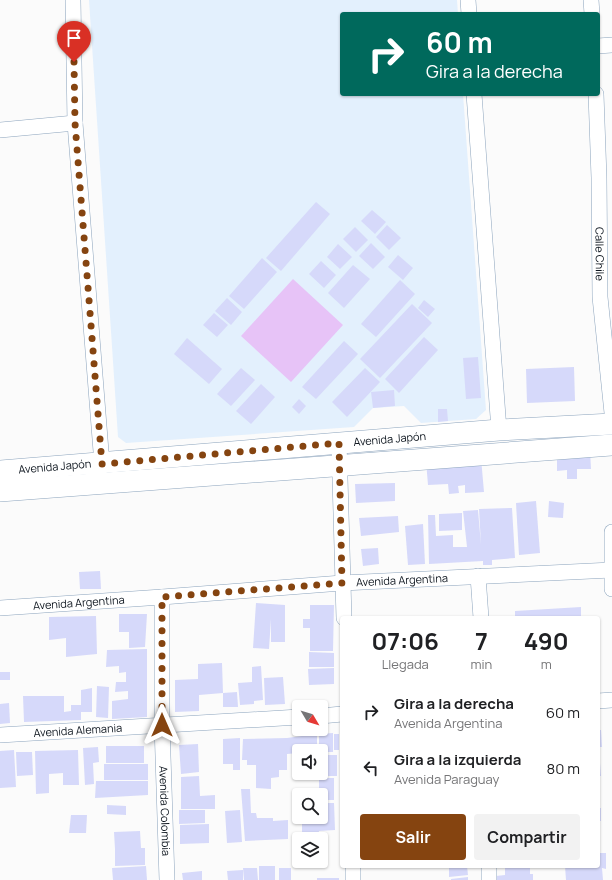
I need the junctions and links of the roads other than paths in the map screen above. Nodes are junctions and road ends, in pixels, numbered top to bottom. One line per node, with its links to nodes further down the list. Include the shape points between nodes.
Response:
1 (73, 0): 10 (street)
2 (468, 0): 4 (street)
3 (591, 0): 5 (street)
4 (469, 12)
5 (592, 12)
6 (612, 45): 7 (street)
7 (600, 46)
8 (474, 96): 16 (street)
9 (596, 96): 12 (street, Calle Chile)
10 (75, 123): 11 (street); 19 (street)
11 (0, 130)
12 (606, 178): 13 (street, Calle Chile)
13 (606, 297): 14 (street, Calle Chile)
14 (612, 413)
15 (612, 424): 16 (street, Avenida Japón)
16 (499, 430): 17 (street, Avenida Japón)
17 (339, 443): 19 (street, Avenida Japón); 20 (street)
18 (612, 446): 20 (street, Avenida Japón)
19 (102, 464): 21 (street, Avenida Japón); 22 (street)
20 (339, 465): 22 (street, Avenida Japón); 27 (street)
21 (0, 471)
22 (93, 484): 23 (street, Avenida Japón)
23 (0, 491)
24 (612, 532): 25 (street)
25 (612, 570): 26 (street, Avenida Argentina); 28 (street)
26 (478, 576): 27 (street, Avenida Argentina); 32 (street)
27 (342, 583): 29 (street, Avenida Argentina); 31 (street)
28 (612, 589)
29 (162, 597): 30 (street, Avenida Argentina); 38 (street, Avenida Colombia)
30 (0, 608)
31 (344, 616)
32 (481, 616)
33 (600, 700): 34 (street)
34 (612, 700)
35 (340, 714): 36 (street)
36 (328, 715)
37 (292, 717): 38 (street, Avenida Alemania)
38 (162, 725): 39 (street, Avenida Alemania); 42 (street, Avenida Colombia)
39 (0, 735)
40 (353, 868): 43 (street)
41 (489, 868): 44 (street)
42 (167, 880)
43 (353, 880)
44 (489, 880)

